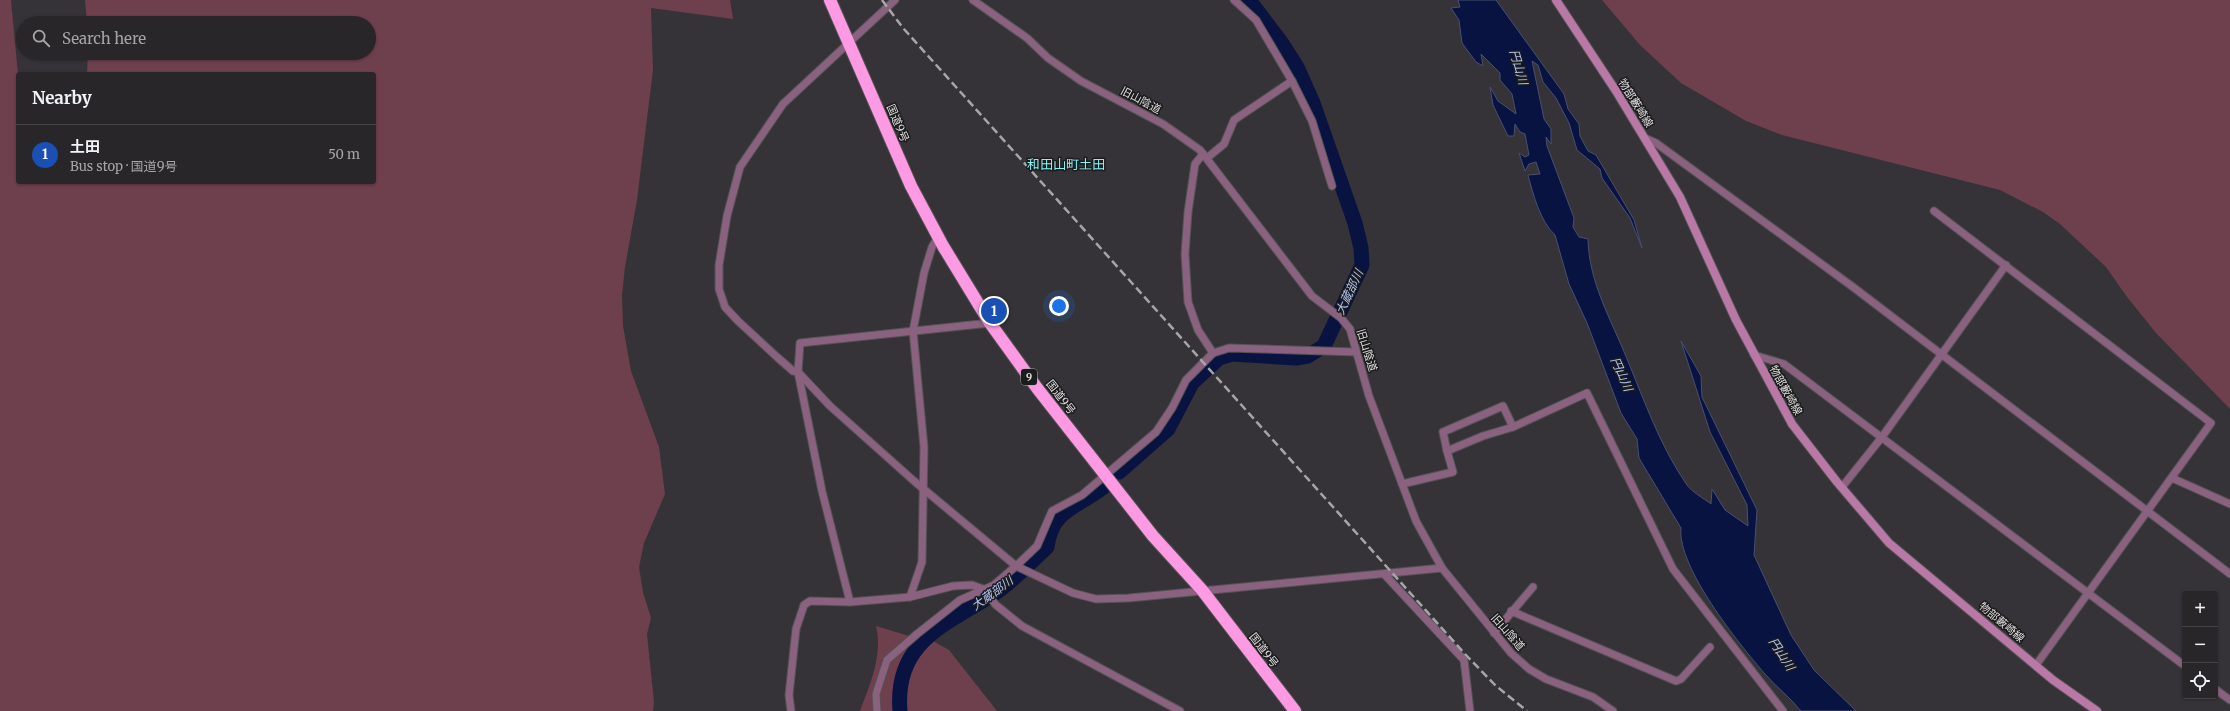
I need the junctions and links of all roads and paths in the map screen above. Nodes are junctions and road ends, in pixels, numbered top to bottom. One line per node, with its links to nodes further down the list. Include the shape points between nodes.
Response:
1 (830, 0): 6 (highway, 国道9号 / 9)
2 (895, 0): 6 (street)
3 (973, 0): 9 (street, 旧山陰道, via 1081,81 1163,124)
4 (1234, 0): 7 (street, via 1256,20)
5 (1556, 0): 8 (main road, 物部藪崎線)
6 (849, 41): 12 (highway, 国道9号 / 9, via 911,186); 20 (street, via 783,104 740,167 719,265 719,289 725,307 793,371)
7 (1292, 81): 9 (street, via 1234,120 1224,144); 10 (street, via 1312,121)
8 (1645, 138): 18 (street, via 1656,143); 19 (main road, 物部藪崎線, via 1680,197)
9 (1205, 156): 16 (street, 旧山陰道, via 1312,296 1341,318 1350,329); 17 (street, via 1195,164 1185,254 1188,302 1198,330)
10 (1332, 186)
11 (1934, 211): 13 (street)
12 (938, 237): 14 (highway, 国道9号 / 9); 15 (street, via 924,273)
13 (2006, 265): 18 (street); 25 (street, via 2211,423)
14 (990, 324): 15 (street); 24 (highway, 国道9号 / 9, via 1037,388)
15 (913, 332): 20 (street, via 800,343); 27 (street, via 924,447)
16 (1356, 352): 17 (street, via 1229,348); 26 (street, 旧山陰道, via 1369,396)
17 (1214, 353): 24 (street, via 1186,380 1156,432)
18 (1941, 354): 22 (street); 30 (street)
19 (1754, 355): 22 (street, via 1784,364); 28 (main road, 物部藪崎線, via 1792,424)
20 (798, 372): 27 (street, via 830,406); 40 (street, via 822,491)
21 (1513, 427): 23 (street); 23 (street, via 1503,406 1443,432); 54 (street, via 1587,393 1673,569)
22 (1882, 437): 28 (street); 38 (street)
23 (1448, 451): 26 (street, via 1453,472)
24 (1107, 475): 31 (street, via 1082,495 1052,511 1037,546); 37 (highway, 国道9号 / 9, via 1153,536)
25 (2172, 478): 29 (street); 30 (street)
26 (1402, 484): 32 (street, 旧山陰道, via 1416,521)
27 (922, 488): 31 (street); 39 (street, via 922,562)
28 (1842, 488): 45 (main road, 物部藪崎線, via 1889,543)
29 (2230, 504)
30 (2147, 512): 34 (street); 38 (street)
31 (1016, 566): 36 (street, via 994,585); 37 (street, via 1073,593 1096,599)
32 (1442, 568): 33 (street); 42 (street, 旧山陰道)
33 (1384, 574): 37 (street); 52 (street, via 1464,660)
34 (2230, 574)
35 (1533, 587): 41 (street)
36 (983, 589): 39 (street, via 972,585 953,586); 49 (street, via 960,600 887,660 876,694); 50 (street, via 996,606 1022,626)
37 (1202, 590): 51 (highway, 国道9号 / 9)
38 (2089, 592): 44 (street); 45 (street)
39 (910, 597): 40 (street)
40 (850, 602): 48 (street, via 810,601 804,605 796,636 789,695)
41 (1511, 611): 42 (street); 43 (street, via 1676,681 1681,679)
42 (1494, 633): 53 (street, 旧山陰道, via 1529,669 1546,679 1593,697)
43 (1710, 647)
44 (2182, 664)
45 (2036, 665): 55 (main road, 物部藪崎線)
46 (2218, 691): 47 (street)
47 (2230, 700)
48 (791, 711)
49 (877, 711)
50 (1180, 711)
51 (1295, 711)
52 (1470, 711)
53 (1613, 711)
54 (1783, 711)
55 (2097, 711)

